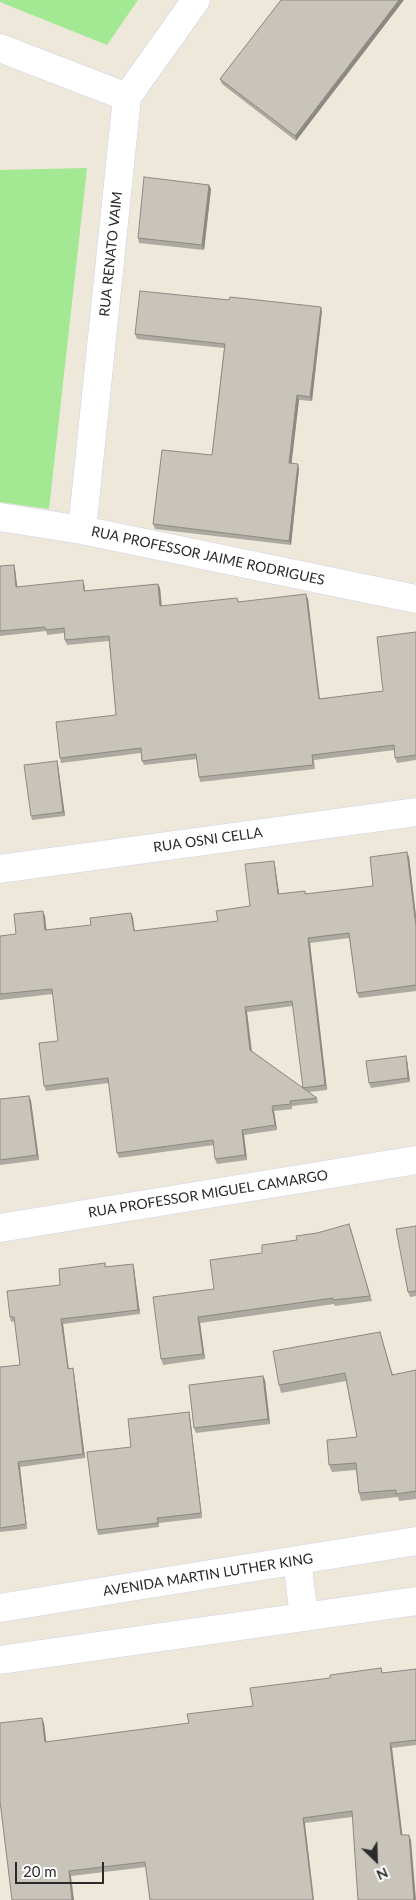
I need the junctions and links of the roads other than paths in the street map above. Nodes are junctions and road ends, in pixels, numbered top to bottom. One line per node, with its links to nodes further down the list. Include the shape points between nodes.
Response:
1 (196, 0): 3 (street, RUA RENATO VAIM)
2 (0, 48): 3 (street)
3 (127, 97): 5 (street, RUA RENATO VAIM)
4 (0, 517): 5 (street, RUA PROFESSOR JAIME RODRIGUES)
5 (82, 530): 6 (street, RUA PROFESSOR JAIME RODRIGUES)
6 (416, 599)
7 (416, 812): 8 (street, RUA OSNI CELLA)
8 (0, 869)
9 (416, 1160): 10 (street, RUA PROFESSOR MIGUEL CAMARGO)
10 (0, 1228)
11 (416, 1541): 12 (street, AVENIDA MARTIN LUTHER KING)
12 (297, 1560): 14 (street, AVENIDA MARTIN LUTHER KING); 15 (street)
13 (416, 1601): 15 (street)
14 (0, 1608)
15 (304, 1617): 16 (street)
16 (0, 1660)

